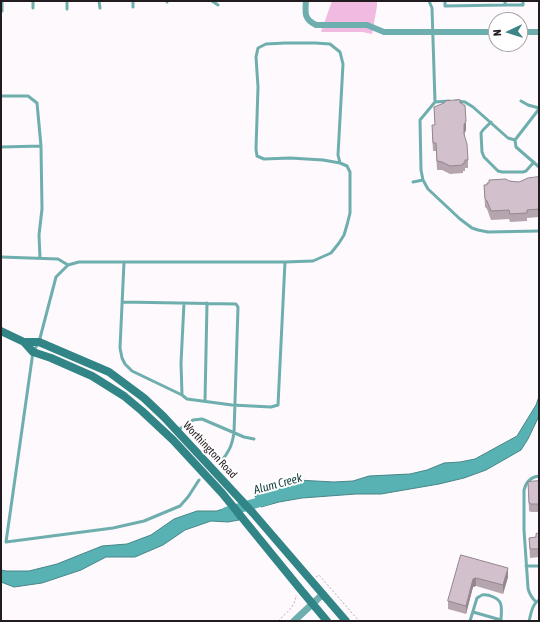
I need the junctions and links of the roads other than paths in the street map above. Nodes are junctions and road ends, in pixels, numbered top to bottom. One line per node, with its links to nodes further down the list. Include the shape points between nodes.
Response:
1 (2, 1): 20 (lane)
2 (33, 1): 17 (lane)
3 (67, 1): 19 (lane)
4 (99, 1): 18 (lane)
5 (133, 1): 16 (lane)
6 (212, 1): 13 (lane)
7 (306, 1): 21 (street, via 306,17 316,25 367,25 384,32)
8 (429, 1): 21 (lane, via 432,8)
9 (445, 1): 15 (lane, via 445,6)
10 (461, 1): 15 (lane)
11 (505, 1): 14 (lane)
12 (523, 1): 14 (lane, via 523,5)
13 (218, 5)
14 (505, 5): 15 (lane)
15 (461, 6)
16 (133, 7)
17 (33, 8)
18 (100, 8)
19 (67, 9)
20 (2, 11)
21 (432, 32): 22 (street); 27 (lane)
22 (488, 32)
23 (528, 32): 24 (street)
24 (539, 32)
25 (1, 96): 31 (lane, via 28,96 37,103)
26 (521, 101): 28 (lane)
27 (435, 102): 29 (lane, via 465,102); 36 (lane, via 420,120)
28 (539, 109): 30 (lane)
29 (490, 122): 30 (lane, via 508,138); 33 (lane, via 481,133 482,152 498,171 523,172)
30 (515, 140): 33 (lane, via 516,147)
31 (41, 146): 32 (lane); 40 (lane)
32 (1, 147)
33 (534, 162): 35 (lane)
34 (340, 163): 34 (lane, via 338,155 343,64 340,52 330,44 315,43 266,44 258,48 257,156 264,159 290,158); 42 (lane, via 347,166 350,172 350,212 344,235 331,253 312,261)
35 (539, 167)
36 (423, 180): 37 (lane); 38 (lane, via 428,189 472,228 488,232)
37 (413, 182)
38 (539, 231)
39 (1, 257): 40 (lane)
40 (40, 258): 43 (lane, via 58,259)
41 (124, 262): 42 (lane); 43 (lane, via 79,262); 44 (lane)
42 (285, 262): 53 (lane, via 278,405)
43 (68, 265): 49 (lane, via 56,277)
44 (122, 302): 45 (lane); 51 (lane, via 120,348 125,364 132,371)
45 (184, 303): 46 (lane); 51 (lane)
46 (207, 303): 52 (lane); 53 (lane, via 236,304 238,307)
47 (1, 331): 48 (main road, Worthington Road)
48 (24, 342): 49 (main road, Worthington Road); 50 (main road, Worthington Road)
49 (39, 342): 50 (lane); 54 (main road, Worthington Road, via 109,372 144,398)
50 (33, 352): 56 (main road, Worthington Road, via 92,376 124,396); 60 (lane, via 6,542 113,528 144,521 180,506)
51 (182, 395): 52 (lane, via 187,399)
52 (205, 401): 53 (lane)
53 (235, 405): 55 (lane)
54 (177, 431): 55 (lane, via 193,420 202,419); 56 (street); 63 (main road, Worthington Road, via 264,525)
55 (234, 433): 57 (lane); 58 (lane, via 230,449)
56 (171, 438): 65 (main road, Worthington Road, via 222,492)
57 (254, 439)
58 (220, 462)
59 (539, 476): 61 (lane, via 529,479 524,490)
60 (199, 480)
61 (526, 566): 62 (lane); 64 (lane, via 529,594)
62 (539, 566)
63 (323, 594): 65 (street); 70 (main road, Worthington Road)
64 (538, 600): 72 (lane)
65 (313, 604): 68 (street); 69 (main road, Worthington Road)
66 (473, 612): 67 (lane); 67 (lane, via 477,598 485,595 496,598 501,604); 71 (lane)
67 (501, 620)
68 (294, 621)
69 (328, 621)
70 (346, 621)
71 (470, 621)
72 (529, 621)

